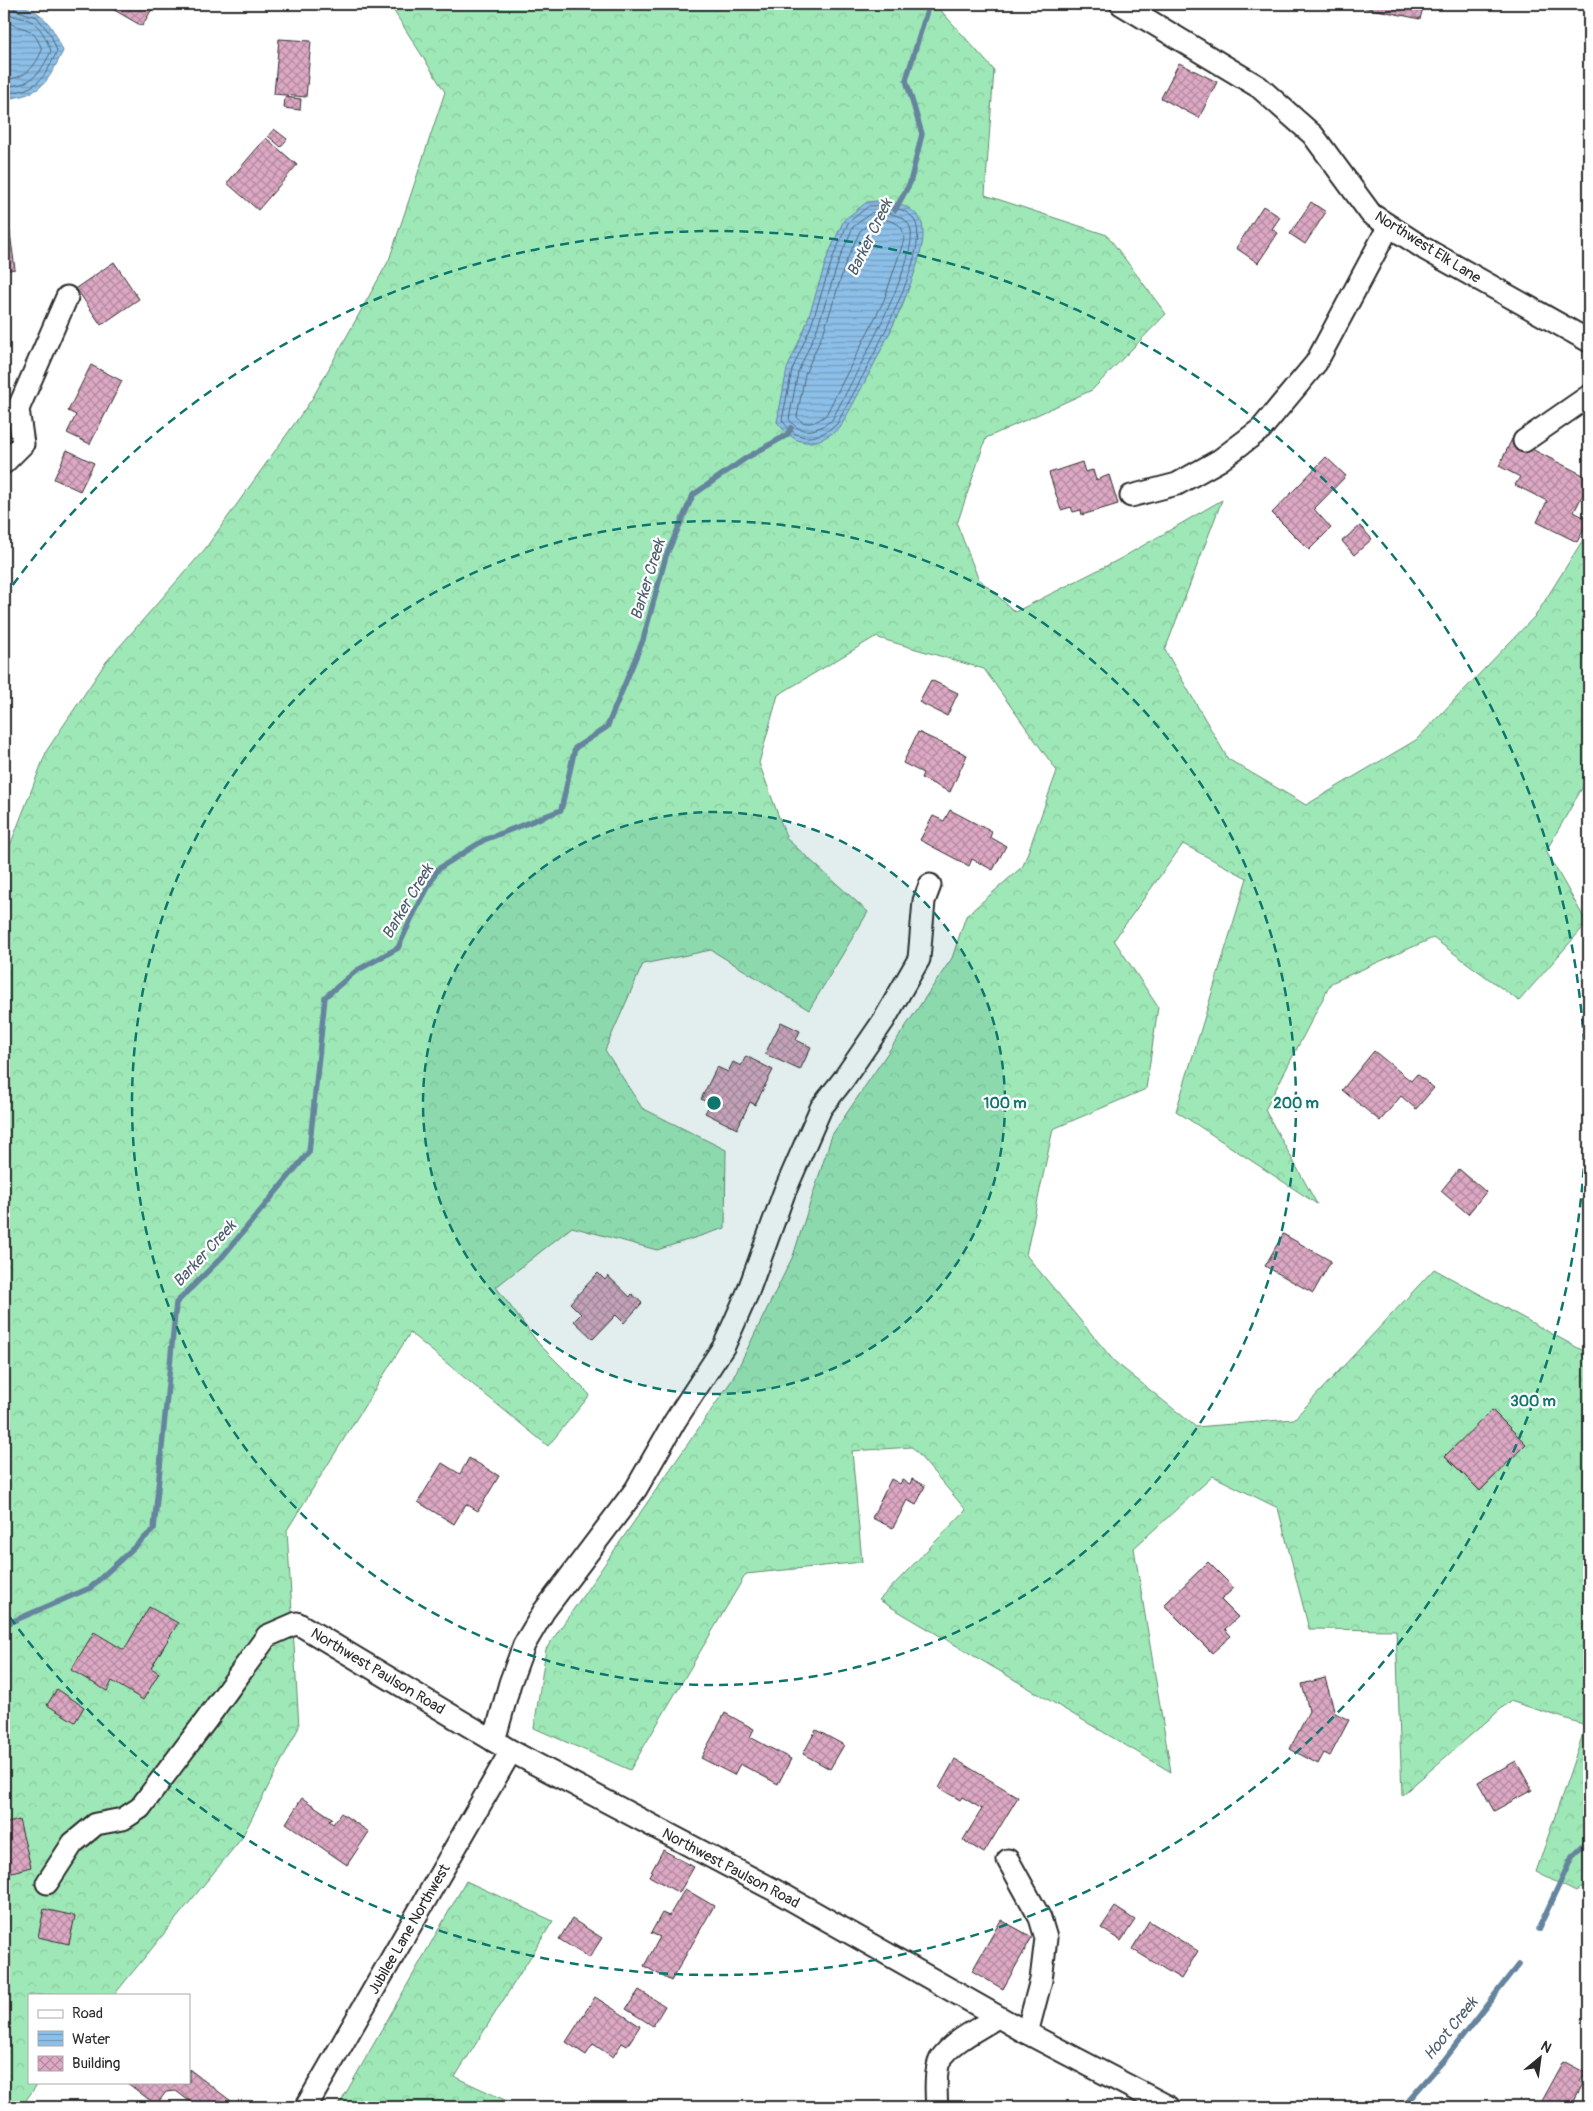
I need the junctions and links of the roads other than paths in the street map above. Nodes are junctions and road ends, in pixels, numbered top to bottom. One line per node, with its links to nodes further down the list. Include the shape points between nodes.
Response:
1 (1121, 4): 2 (street, Northwest Elk Lane, via 1260,87 1313,135 1371,214)
2 (1390, 226): 4 (street, Northwest Elk Lane, via 1425,249); 8 (street, via 1316,363 1262,429 1220,460 1177,484)
3 (67, 297): 7 (street, via 18,409 23,444)
4 (1589, 340)
5 (1589, 396): 6 (street)
6 (1524, 441)
7 (4, 463)
8 (1132, 496)
9 (930, 885): 10 (street, Jubilee Lane Northwest, via 924,901 919,959 884,1020 818,1115 724,1346 636,1489 544,1611 524,1645 510,1683)
10 (502, 1746): 12 (street, Northwest Paulson Road, via 297,1623 267,1636 140,1808 123,1820 96,1824 73,1843); 13 (street, Northwest Paulson Road, via 778,1892); 15 (street, Jubilee Lane Northwest)
11 (1008, 1860): 14 (street, via 1040,1918 1046,1938 1041,1980)
12 (47, 1883)
13 (997, 2017): 14 (street, Northwest Paulson Road); 16 (street, via 952,2047 939,2061)
14 (1027, 2034): 17 (street, Northwest Paulson Road)
15 (306, 2107)
16 (937, 2107)
17 (1169, 2107)

